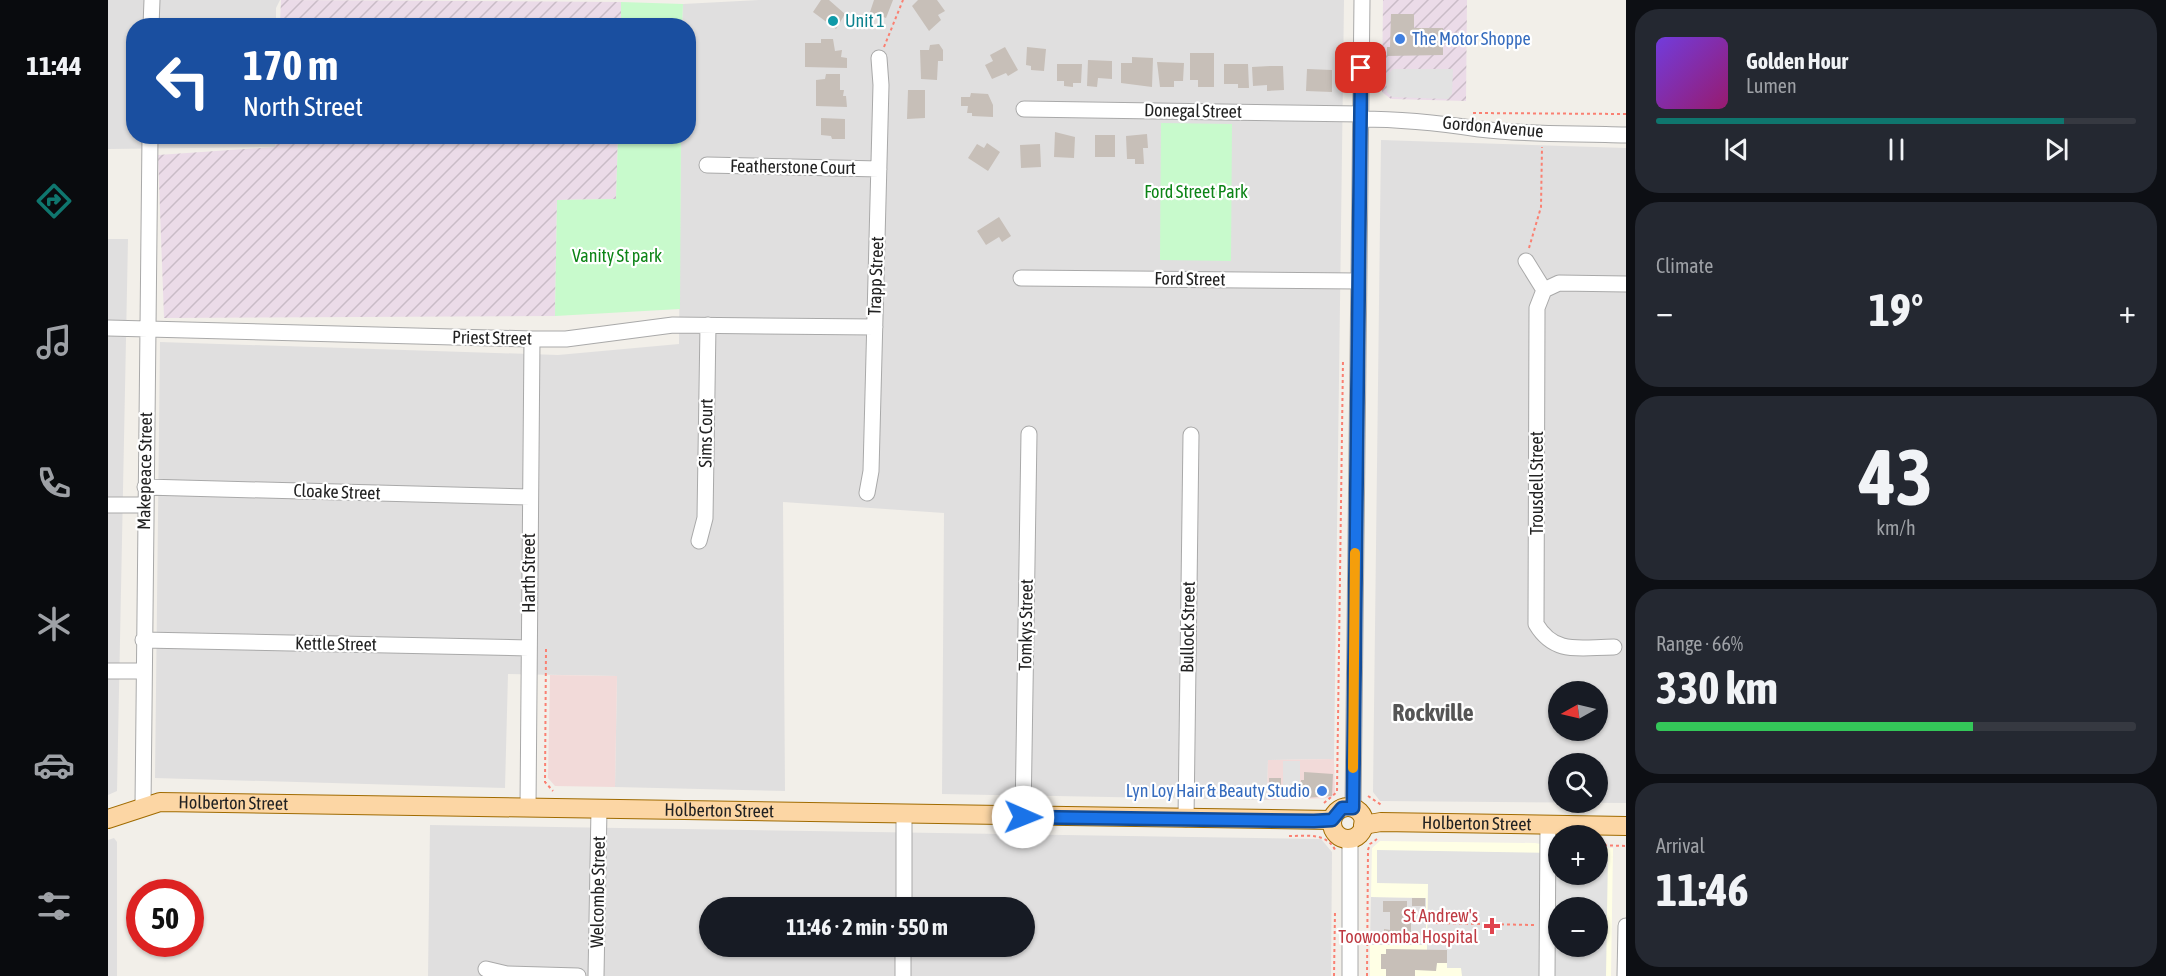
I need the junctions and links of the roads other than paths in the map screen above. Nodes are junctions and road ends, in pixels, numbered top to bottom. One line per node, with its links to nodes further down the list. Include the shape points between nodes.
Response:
1 (152, 0): 3 (street)
2 (1362, 0): 6 (street)
3 (151, 18)
4 (879, 57): 10 (street, Trapp Street)
5 (1024, 109): 6 (street, Donegal Street)
6 (1361, 116): 7 (street, Gordon Avenue, via 1489,129); 13 (street)
7 (1626, 135)
8 (150, 144): 19 (street, Makepeace Street)
9 (707, 165): 10 (street, Featherstone Court)
10 (879, 169): 17 (street, Trapp Street)
11 (1526, 261): 15 (street)
12 (1021, 278): 13 (street, Ford Street)
13 (1358, 281): 34 (street)
14 (1626, 284): 15 (street, via 1559,284)
15 (1544, 290): 30 (street, Trousdell Street, via 1537,308 1536,624 1545,638 1557,646)
16 (708, 325): 17 (street, Priest Street); 20 (street, Priest Street); 28 (street, Sims Court, via 705,518)
17 (875, 327): 24 (street, Trapp Street)
18 (108, 328): 19 (street, Priest Street)
19 (147, 329): 20 (street, Priest Street); 23 (street, Makepeace Street)
20 (532, 339): 25 (street, Harth Street)
21 (1029, 434): 39 (street, Tomkys Street)
22 (1191, 435): 41 (street, Bullock Street)
23 (145, 487): 25 (street, Cloake Street); 27 (street, Makepeace Street)
24 (867, 493)
25 (530, 497): 31 (street, Harth Street)
26 (108, 504): 27 (street)
27 (144, 505): 29 (street, Makepeace Street)
28 (699, 541)
29 (143, 640): 31 (street, Kettle Street); 33 (street, Makepeace Street)
30 (1614, 647)
31 (529, 648): 36 (street, Harth Street)
32 (108, 671): 33 (street)
33 (142, 671): 35 (street, Makepeace Street)
34 (1359, 800): 42 (main road, via 1342,808); 43 (main road)
35 (143, 806): 36 (main road, Holberton Street, via 160,801); 40 (main road, Holberton Street)
36 (528, 807): 37 (main road, Holberton Street)
37 (599, 809): 38 (main road, Holberton Street); 53 (street, Welcombe Street)
38 (904, 814): 39 (main road, Holberton Street); 48 (street)
39 (1023, 817): 41 (main road, Holberton Street)
40 (108, 819)
41 (1186, 819): 42 (main road, Holberton Street)
42 (1332, 820): 47 (main road, via 1338,835)
43 (1363, 825): 44 (main road, Holberton Street, via 1382,822); 47 (main road, via 1361,832)
44 (1548, 826): 56 (street)
45 (1608, 826): 46 (main road, Holberton Street)
46 (1626, 826)
47 (1350, 838): 55 (street)
48 (904, 897)
49 (1626, 926): 57 (street)
50 (903, 957): 54 (street)
51 (486, 969): 52 (street, via 507,974)
52 (578, 976)
53 (596, 976)
54 (903, 976)
55 (1350, 976)
56 (1547, 976)
57 (1625, 976)

